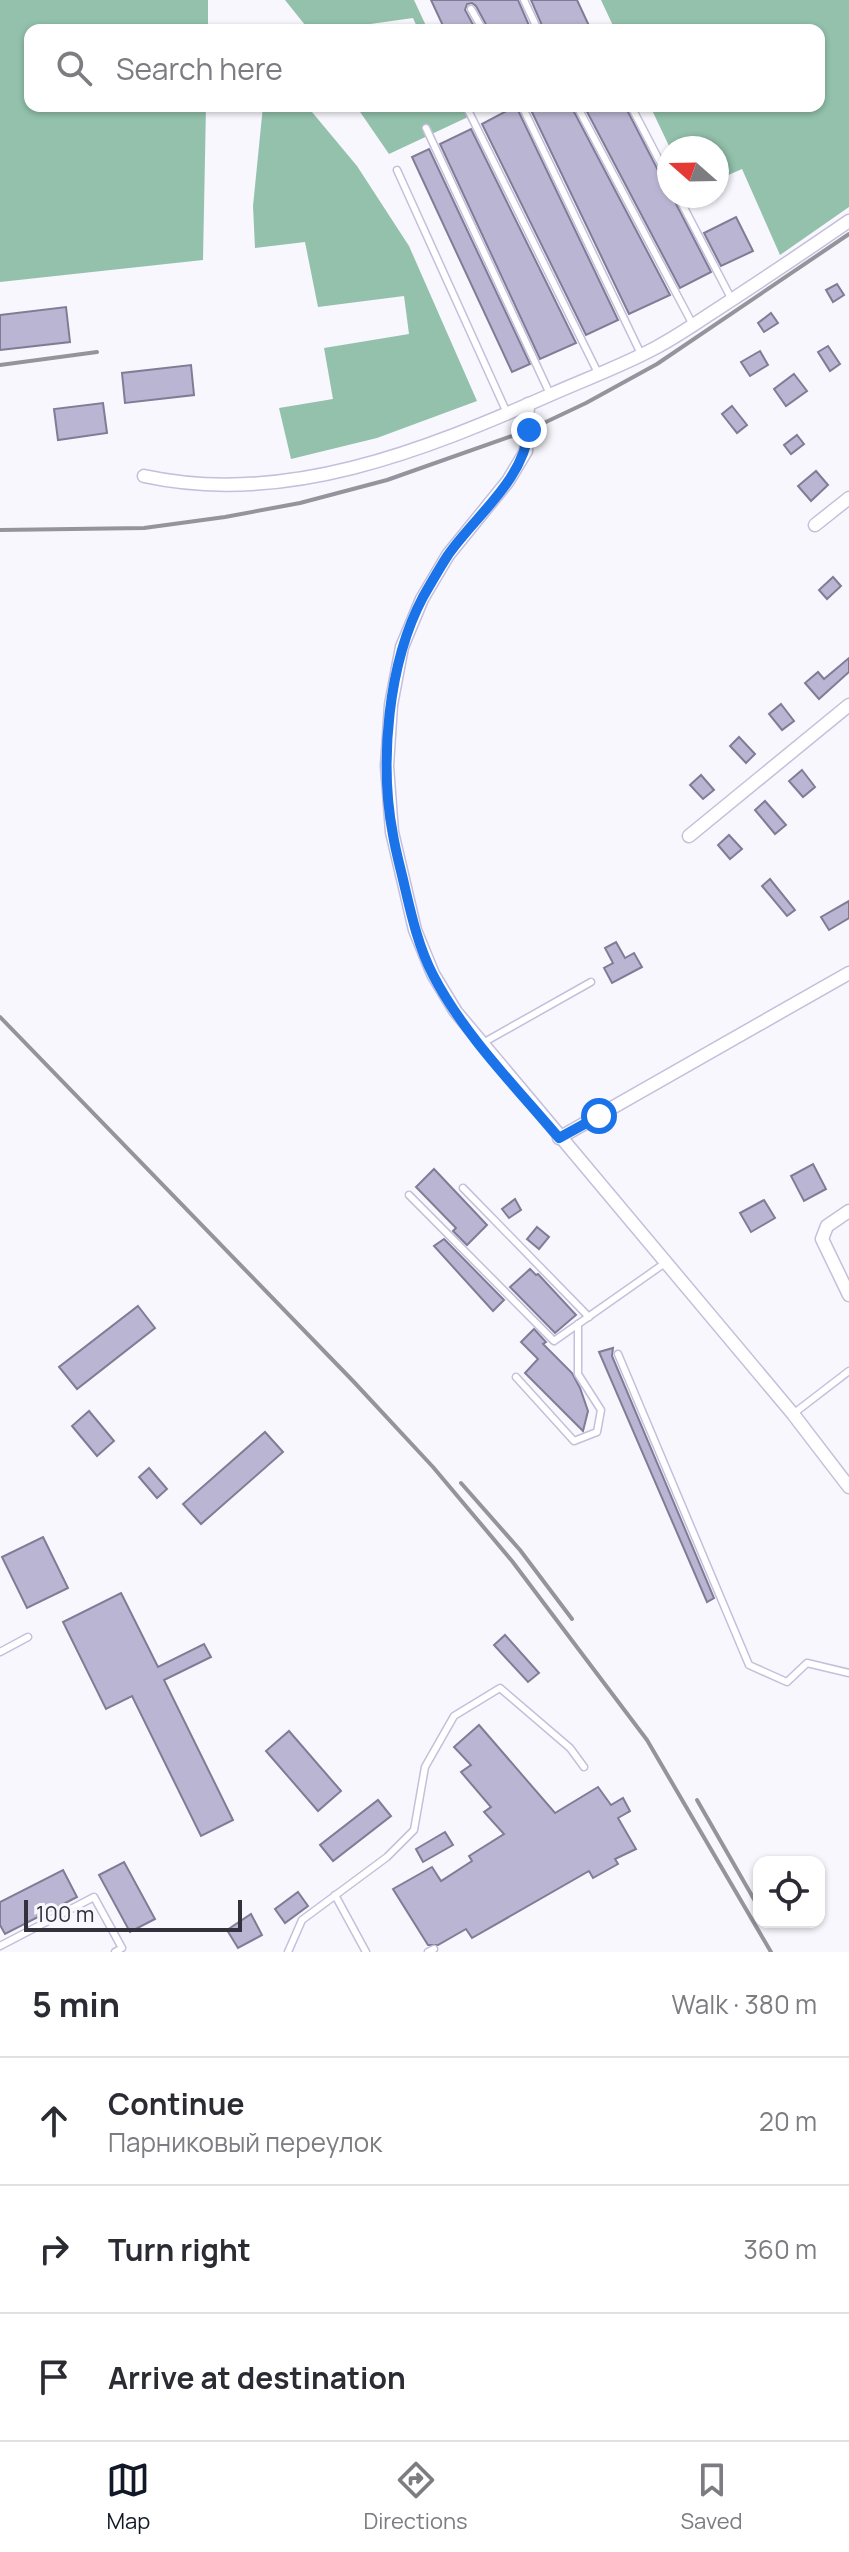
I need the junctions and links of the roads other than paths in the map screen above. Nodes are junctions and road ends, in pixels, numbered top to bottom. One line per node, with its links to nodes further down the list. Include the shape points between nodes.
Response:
1 (524, 0): 4 (lane)
2 (471, 9): 3 (lane)
3 (480, 24)
4 (535, 24)
5 (469, 112): 17 (lane)
6 (525, 112): 16 (lane)
7 (580, 112): 15 (lane)
8 (634, 112): 10 (lane)
9 (426, 128): 18 (lane)
10 (657, 156)
11 (397, 170): 20 (lane)
12 (684, 208): 14 (lane)
13 (849, 221): 14 (street)
14 (732, 300): 15 (street)
15 (693, 325): 16 (street)
16 (641, 354): 17 (street)
17 (598, 373): 18 (street)
18 (550, 394): 19 (street)
19 (528, 404): 20 (street); 28 (street, via 526,451 448,555 422,599 402,647 391,705 387,766 392,832 415,930 433,974)
20 (507, 413): 21 (street, via 391,457 320,476 207,485)
21 (144, 476)
22 (849, 498): 23 (street)
23 (815, 525)
24 (849, 705): 25 (street)
25 (689, 836)
26 (849, 973): 29 (street)
27 (591, 982): 28 (lane)
28 (481, 1044): 29 (street)
29 (559, 1138): 33 (street)
30 (463, 1188): 35 (lane)
31 (409, 1195): 36 (lane, via 554,1341)
32 (849, 1211): 34 (street, via 823,1232 823,1247)
33 (665, 1263): 35 (lane); 40 (street)
34 (849, 1295)
35 (589, 1317): 36 (lane)
36 (578, 1324): 39 (lane, via 578,1374 601,1410 597,1432 574,1441)
37 (618, 1354): 44 (lane, via 749,1665 787,1682 807,1663)
38 (849, 1371): 40 (lane)
39 (516, 1377)
40 (793, 1414): 41 (street)
41 (849, 1487)
42 (28, 1637): 43 (lane)
43 (0, 1652)
44 (849, 1673)
45 (584, 1767): 46 (lane, via 570,1748 500,1688 454,1716 425,1767 414,1830)
46 (335, 1895): 49 (lane, via 302,1920); 50 (lane)
47 (0, 1946): 48 (lane, via 94,1897 122,1948)
48 (115, 1952)
49 (288, 1952)
50 (366, 1952)

